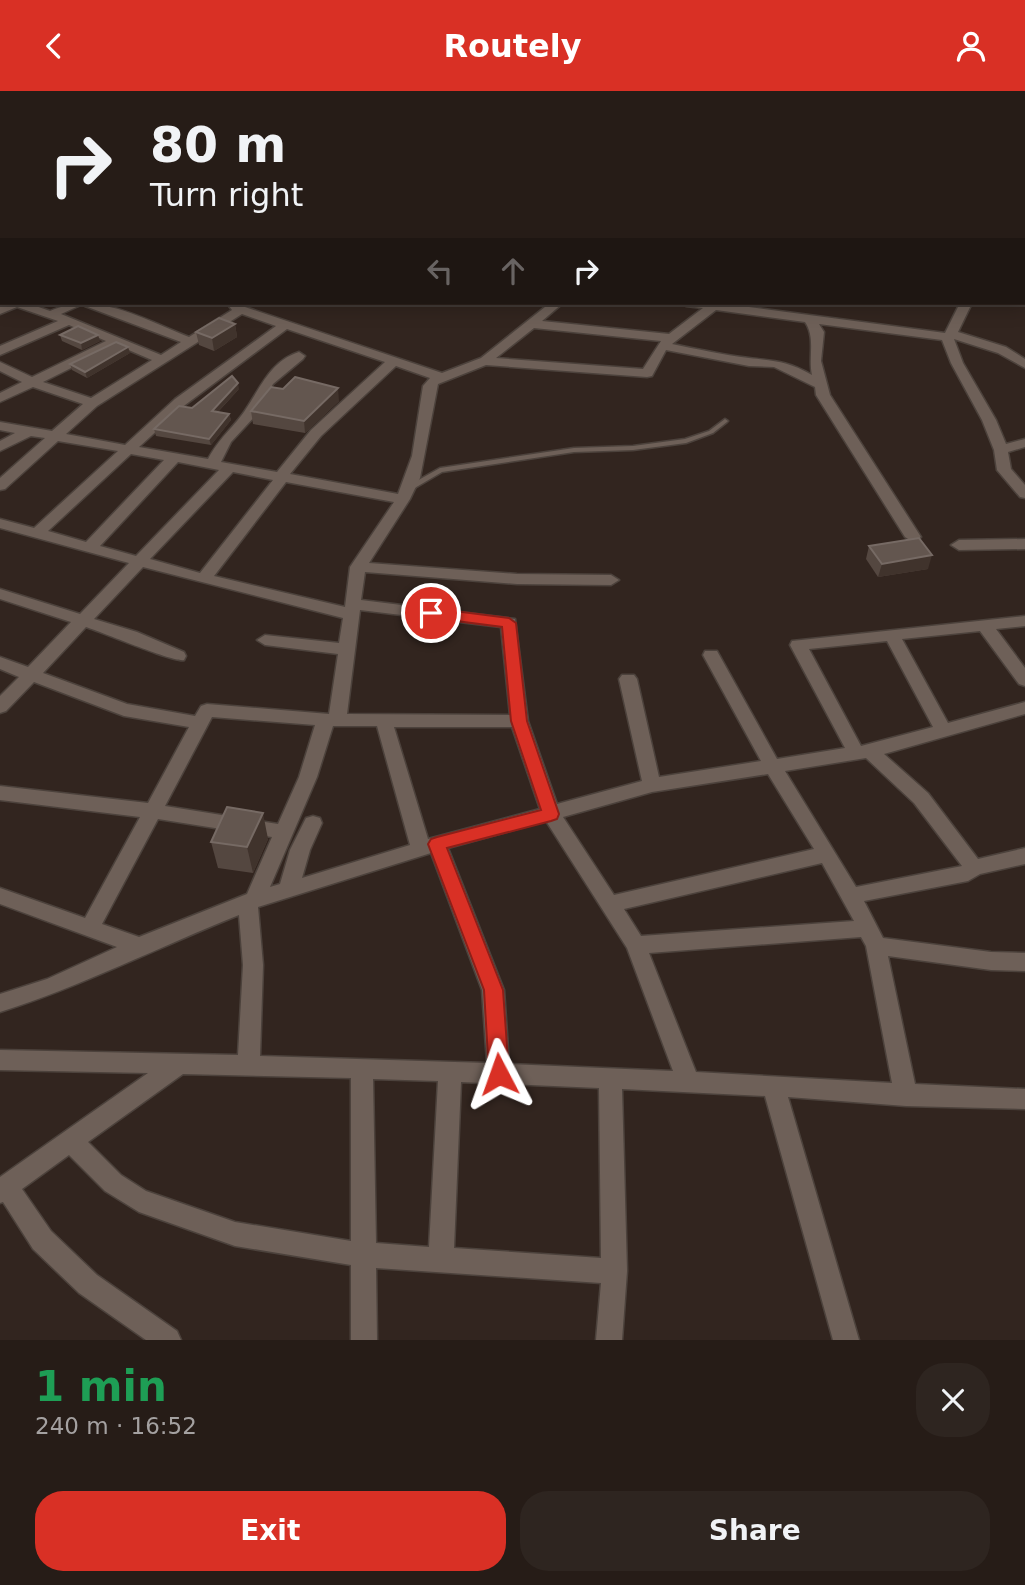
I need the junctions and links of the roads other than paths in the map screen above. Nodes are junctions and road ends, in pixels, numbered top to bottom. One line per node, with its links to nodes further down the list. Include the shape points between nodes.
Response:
1 (22, 305): 9 (street)
2 (73, 305): 9 (street)
3 (94, 305): 16 (street)
4 (237, 305): 13 (street); 16 (street)
5 (554, 305): 12 (street)
6 (715, 305): 7 (street); 17 (street)
7 (731, 305): 10 (street)
8 (965, 305): 14 (street)
9 (50, 315): 11 (street)
10 (808, 318): 14 (street); 27 (street, via 818,332)
11 (69, 321): 15 (street); 18 (street)
12 (531, 324): 17 (street); 21 (street)
13 (285, 325): 22 (street); 36 (street, via 180,402)
14 (949, 336): 23 (street, via 1002,350); 37 (street)
15 (116, 341): 20 (street); 26 (street)
16 (189, 341): 20 (street)
17 (667, 342): 21 (street, via 647,373); 27 (street, via 749,362 775,363)
18 (0, 351)
19 (299, 356): 39 (street, via 268,382)
20 (160, 359): 29 (street)
21 (485, 361): 25 (street)
22 (393, 362): 25 (street); 41 (street, via 316,433)
23 (1025, 364)
24 (0, 366): 26 (street)
25 (441, 377): 43 (street, via 430,386 414,476)
26 (32, 382): 28 (street); 29 (street)
27 (820, 385): 47 (street)
28 (0, 398)
29 (92, 403): 33 (street)
30 (725, 421): 43 (lane, via 686,441 574,450 440,470)
31 (0, 426): 32 (street)
32 (29, 431): 33 (street); 35 (street)
33 (57, 436): 36 (street); 42 (street)
34 (1025, 443): 37 (street)
35 (0, 447)
36 (129, 449): 38 (street); 46 (street)
37 (1001, 450): 44 (street, via 1004,470)
38 (174, 458): 39 (street); 50 (street)
39 (212, 465): 40 (street)
40 (229, 468): 41 (street); 51 (street)
41 (282, 477): 43 (street); 53 (street)
42 (0, 486)
43 (406, 494): 52 (street)
44 (1025, 494)
45 (0, 523): 46 (street)
46 (37, 533): 50 (street)
47 (913, 537)
48 (1025, 544): 49 (street)
49 (959, 545)
50 (89, 548): 51 (street)
51 (141, 562): 53 (street); 57 (street)
52 (358, 567): 54 (street, via 517,579); 56 (street)
53 (204, 579): 56 (street)
54 (611, 580)
55 (0, 594): 57 (street)
56 (351, 609): 62 (street); 73 (street, via 509,623)
57 (84, 620): 64 (street); 66 (street)
58 (1025, 621): 59 (street)
59 (984, 625): 60 (street); 68 (street)
60 (891, 634): 75 (street); 76 (street, via 798,645)
61 (265, 640): 62 (street)
62 (345, 649): 71 (street)
63 (712, 655): 77 (street)
64 (178, 656)
65 (0, 663): 66 (street)
66 (31, 672): 69 (street); 74 (street, via 124,710)
67 (628, 679): 78 (street)
68 (1025, 680)
69 (0, 707)
70 (1025, 708): 75 (street)
71 (332, 720): 72 (street); 74 (street, via 207,710); 83 (street)
72 (384, 721): 73 (street); 84 (street)
73 (519, 721): 81 (street)
74 (200, 723): 80 (street)
75 (944, 731): 76 (street)
76 (863, 752): 77 (street); 88 (street, via 929,807)
77 (773, 765): 78 (street); 86 (street)
78 (652, 785): 81 (street)
79 (0, 793): 80 (street)
80 (153, 811): 83 (street); 94 (street)
81 (551, 814): 84 (street); 93 (street)
82 (313, 823): 85 (street)
83 (281, 839): 85 (street); 92 (street)
84 (429, 846): 89 (street); 105 (street, via 493,990)
85 (300, 850): 89 (street)
86 (827, 854): 91 (street); 93 (street)
87 (1025, 856): 88 (street)
88 (974, 868): 91 (street, via 968,873)
89 (288, 890): 92 (street)
90 (0, 896): 94 (street)
91 (849, 896): 95 (street)
92 (251, 901): 97 (street); 102 (street)
93 (610, 904): 96 (street)
94 (89, 930): 97 (street)
95 (872, 937): 96 (street); 98 (street, via 991,961); 109 (street)
96 (636, 945): 107 (street)
97 (139, 946): 99 (street, via 53,986)
98 (1025, 962)
99 (0, 1003)
100 (0, 1060): 101 (street)
101 (180, 1063): 102 (street); 111 (street)
102 (249, 1065): 103 (street)
103 (362, 1068): 104 (street); 113 (street)
104 (450, 1072): 105 (street); 114 (street)
105 (499, 1074): 106 (street)
106 (610, 1078): 107 (street); 115 (street)
107 (689, 1082): 108 (street)
108 (773, 1086): 109 (street); 119 (street)
109 (906, 1096): 110 (street)
110 (1025, 1099)
111 (71, 1141): 112 (street); 113 (street, via 113,1183 139,1200 235,1234)
112 (3, 1189): 116 (street, via 42,1240 88,1284)
113 (363, 1255): 114 (street); 117 (street)
114 (441, 1260): 115 (street)
115 (614, 1271): 118 (street)
116 (168, 1340)
117 (364, 1340)
118 (609, 1340)
119 (846, 1340)

